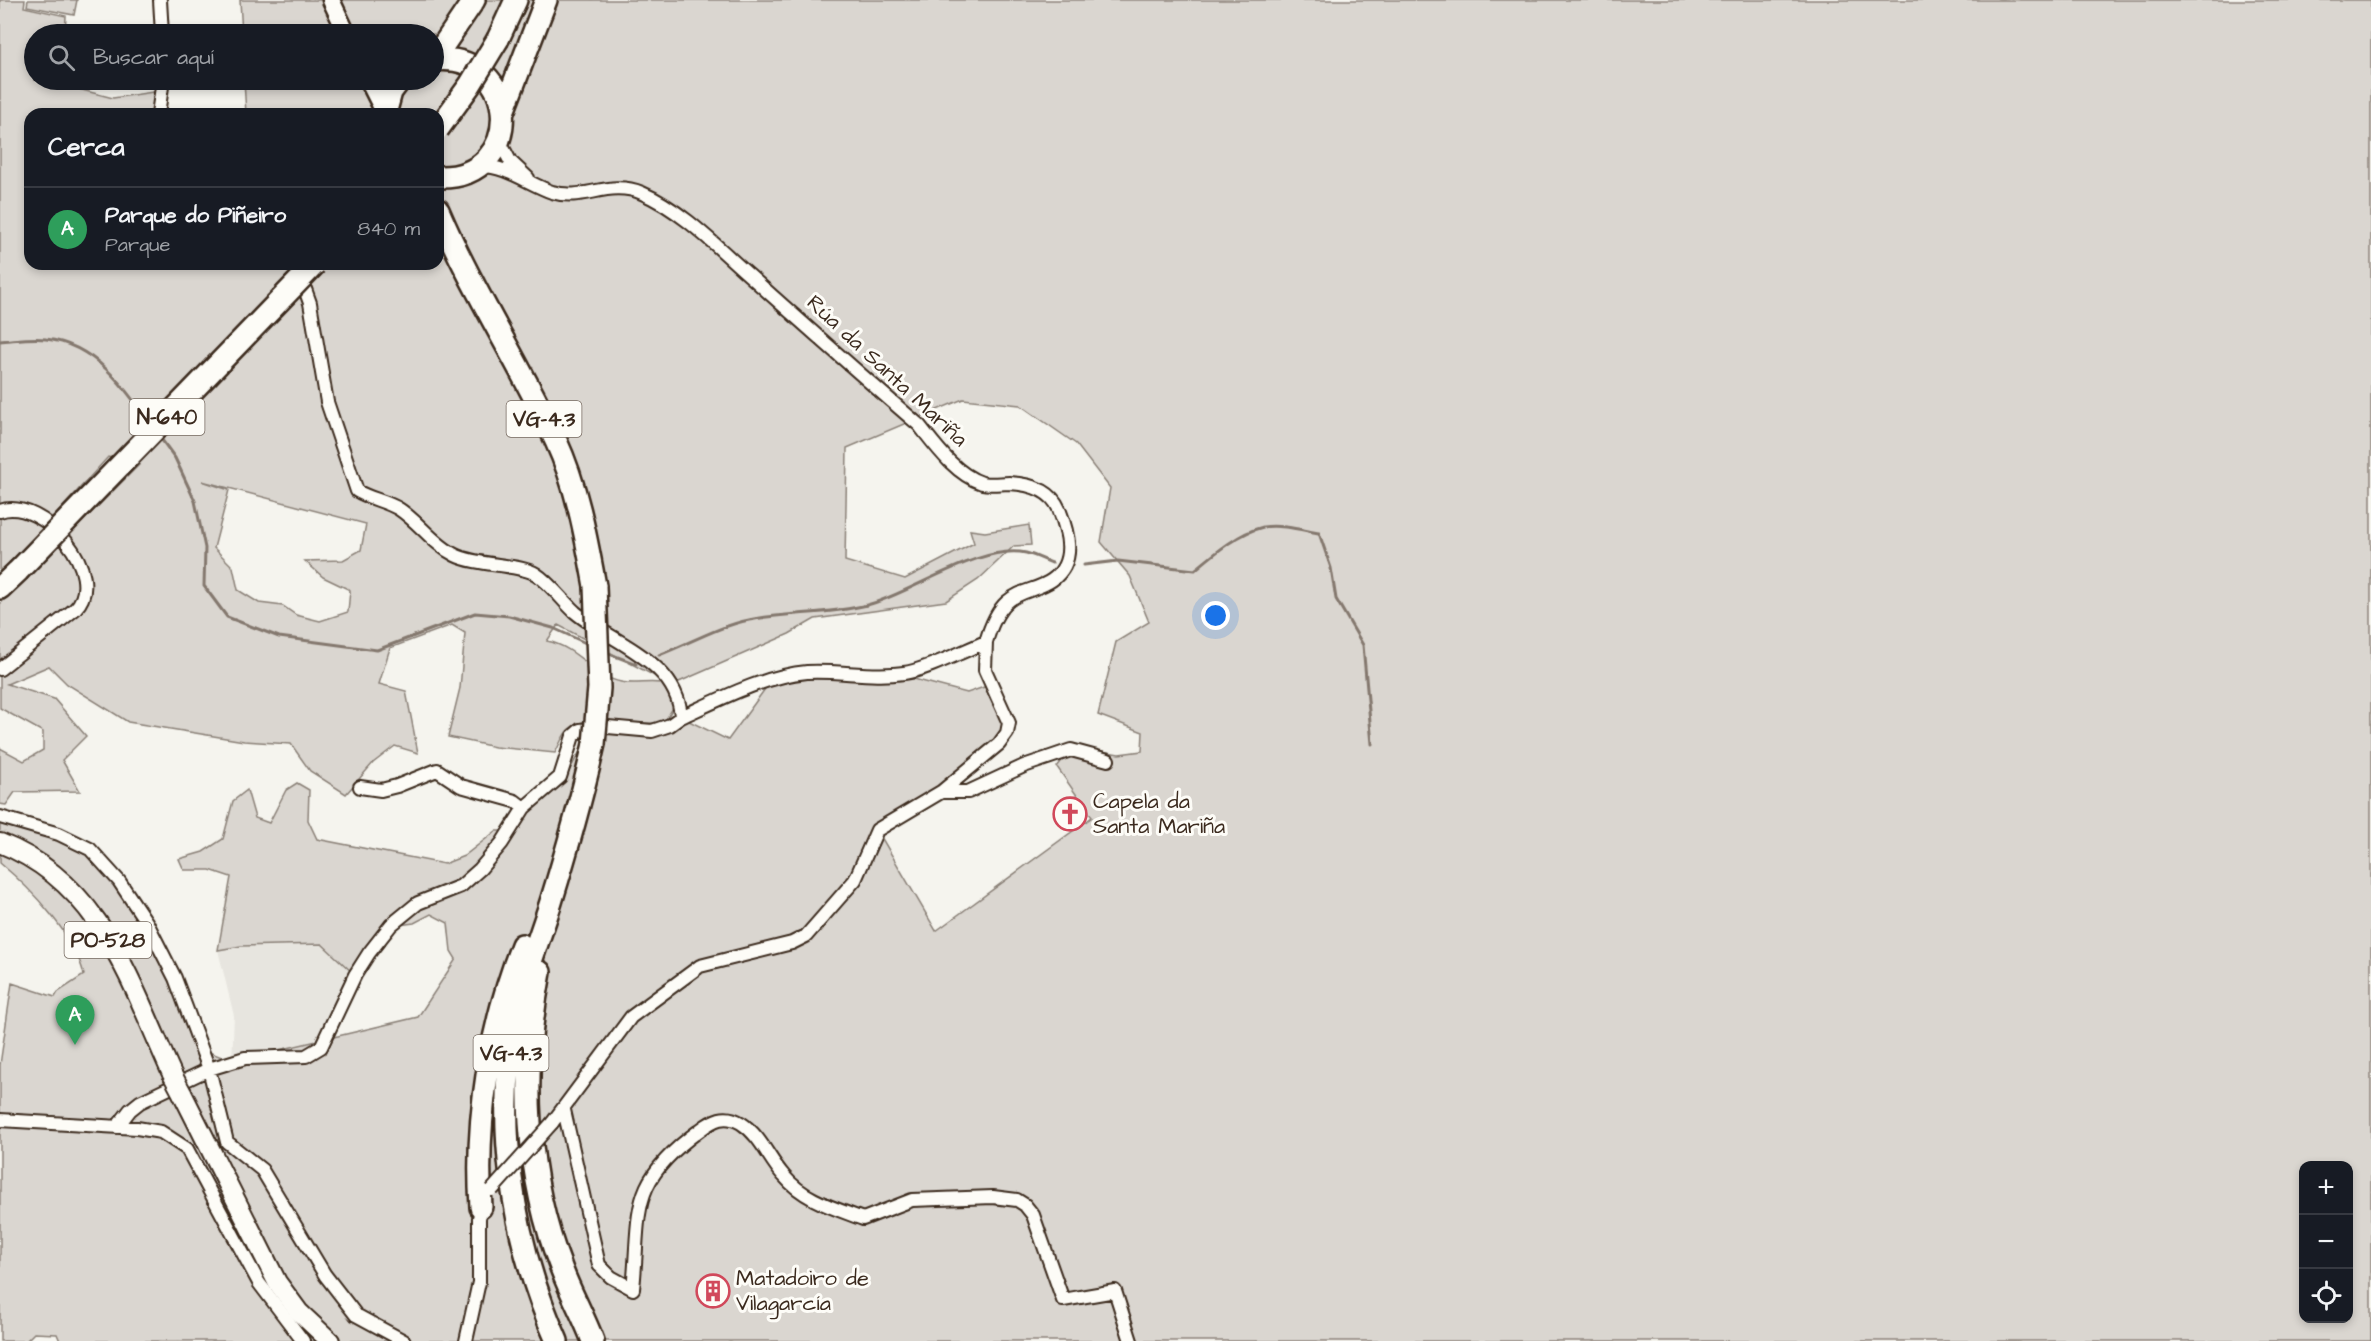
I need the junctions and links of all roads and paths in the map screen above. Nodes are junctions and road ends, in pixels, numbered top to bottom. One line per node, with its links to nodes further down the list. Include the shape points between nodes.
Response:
1 (160, 0): 6 (street)
2 (331, 0): 7 (street)
3 (474, 0): 8 (highway)
4 (516, 0): 17 (highway, bridge, via 498,39)
5 (546, 0): 16 (highway)
6 (161, 24)
7 (343, 24)
8 (444, 45)
9 (444, 60): 16 (highway, via 460,61 485,75)
10 (162, 90): 13 (street)
11 (373, 90): 14 (street)
12 (392, 90): 15 (highway)
13 (159, 108)
14 (382, 108)
15 (387, 108)
16 (503, 112): 18 (highway)
17 (444, 121)
18 (499, 140): 19 (highway); 21 (street, Rúa da Santa Mariña, via 510,161)
19 (479, 166): 20 (highway); 21 (street, Rúa da Santa Mariña, via 492,166)
20 (445, 177): 23 (highway, VG-4.3, via 447,206)
21 (538, 186): 28 (street, Rúa da Santa Mariña, via 573,196 612,187 643,194 679,216 727,255 919,424 942,454 965,473 983,483 1012,483 1049,494 1067,531 1070,548 1063,566 1053,580 1005,603)
22 (444, 224): 23 (highway, VG-4.3)
23 (461, 264): 34 (highway, VG-4.3, bridge, via 556,442 581,514 595,586 599,688 594,744)
24 (298, 270): 30 (street, via 310,303 327,402 357,491 399,509 455,555 481,564 535,573 577,613 664,675 680,701)
25 (309, 270): 27 (highway, N-640, bridge)
26 (0, 511): 29 (street, via 15,509 47,521 71,548 86,586 82,602 75,609)
27 (0, 588)
28 (986, 642): 30 (street, via 907,673 791,675 730,694); 33 (street, Rúa da Santa Mariña, via 985,670 1009,723 1007,733)
29 (0, 669)
30 (681, 717): 35 (street, via 652,731 584,728 573,736 560,777)
31 (1108, 760): 33 (street, Rúa da Santa Mariña, via 1071,750 968,792)
32 (360, 787): 35 (street, via 381,790 437,770 461,786 515,801)
33 (941, 792): 40 (street, Rúa da Santa Mariña, via 877,830 855,880 806,936 700,966 631,1017)
34 (581, 800): 43 (highway, via 520,948 500,1013 484,1094); 48 (highway, VG-4.3, via 518,1008 508,1095 514,1205 532,1276); 49 (highway, via 576,845 546,945 536,996 528,1098 530,1135 547,1220 561,1268)
35 (524, 808): 39 (street, via 480,869 460,886 418,903 391,925 355,975 321,1047 306,1056 245,1058)
36 (1, 818): 37 (street); 39 (street, via 59,834 90,849 119,881 147,923 175,978)
37 (0, 831)
38 (0, 843): 45 (main road, PO-528, bridge, via 54,873 90,909 277,1282 310,1324)
39 (209, 1069): 42 (street, via 140,1102); 46 (street, via 227,1142 262,1170 325,1275 356,1315)
40 (564, 1110): 43 (street, Rúa da Santa Mariña, bridge); 50 (street, via 599,1265 633,1289 637,1214 651,1178 676,1147 712,1120 723,1117 738,1121 755,1133 799,1192 863,1219 912,1200 1017,1200 1033,1215 1063,1300 1115,1291)
41 (0, 1120): 42 (street)
42 (117, 1127): 44 (street, via 161,1132 187,1149 259,1283)
43 (486, 1199): 47 (street, via 479,1282)
44 (303, 1341)
45 (330, 1341)
46 (404, 1341)
47 (466, 1341)
48 (557, 1341)
49 (593, 1341)
50 (1131, 1341)

